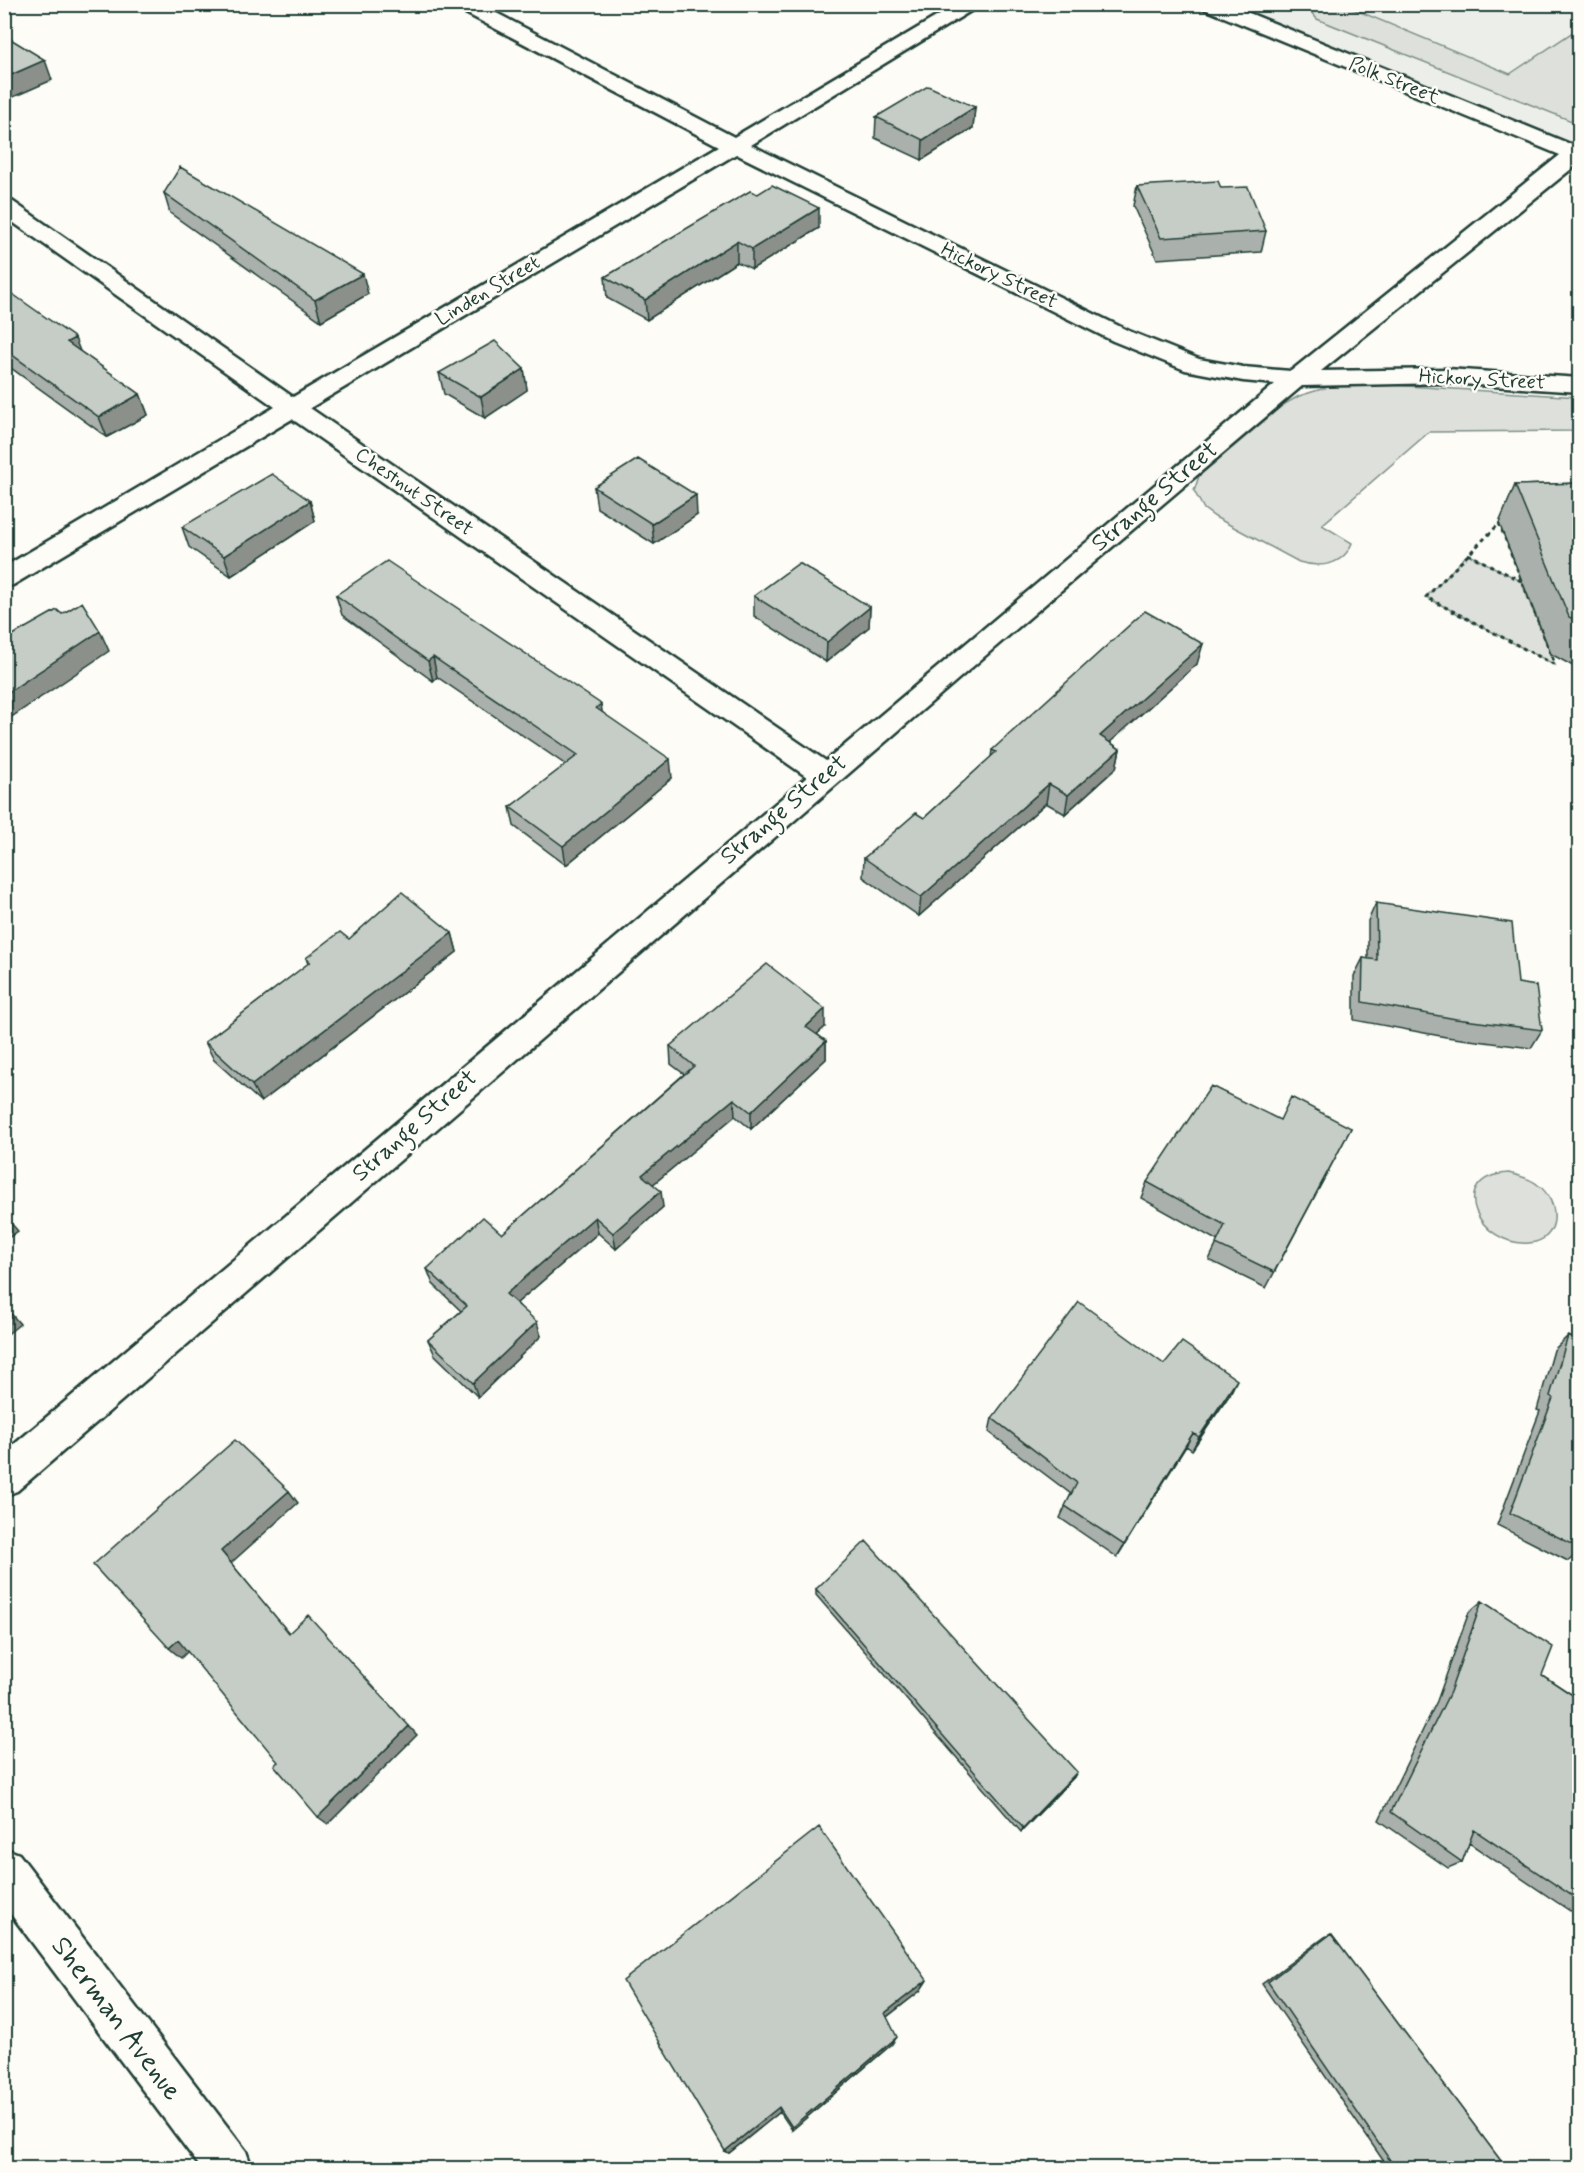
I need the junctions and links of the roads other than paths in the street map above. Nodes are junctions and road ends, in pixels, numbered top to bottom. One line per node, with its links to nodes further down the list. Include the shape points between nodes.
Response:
1 (462, 4): 4 (street, Hickory Street)
2 (973, 4): 4 (street, Linden Street)
3 (1209, 4): 5 (street, Polk Street)
4 (735, 145): 7 (street, Hickory Street, via 1131,340 1193,365); 9 (street, Linden Street)
5 (1577, 155): 7 (street, Strange Street)
6 (4, 206): 9 (street, Chestnut Street)
7 (1296, 379): 8 (street, Hickory Street, via 1447,376); 11 (street, Strange Street)
8 (1580, 385)
9 (291, 407): 10 (street, Linden Street); 11 (street, Chestnut Street)
10 (4, 579)
11 (825, 775): 12 (street, Strange Street)
12 (4, 1478)
13 (4, 1869): 14 (street, Sherman Avenue)
14 (228, 2169)

